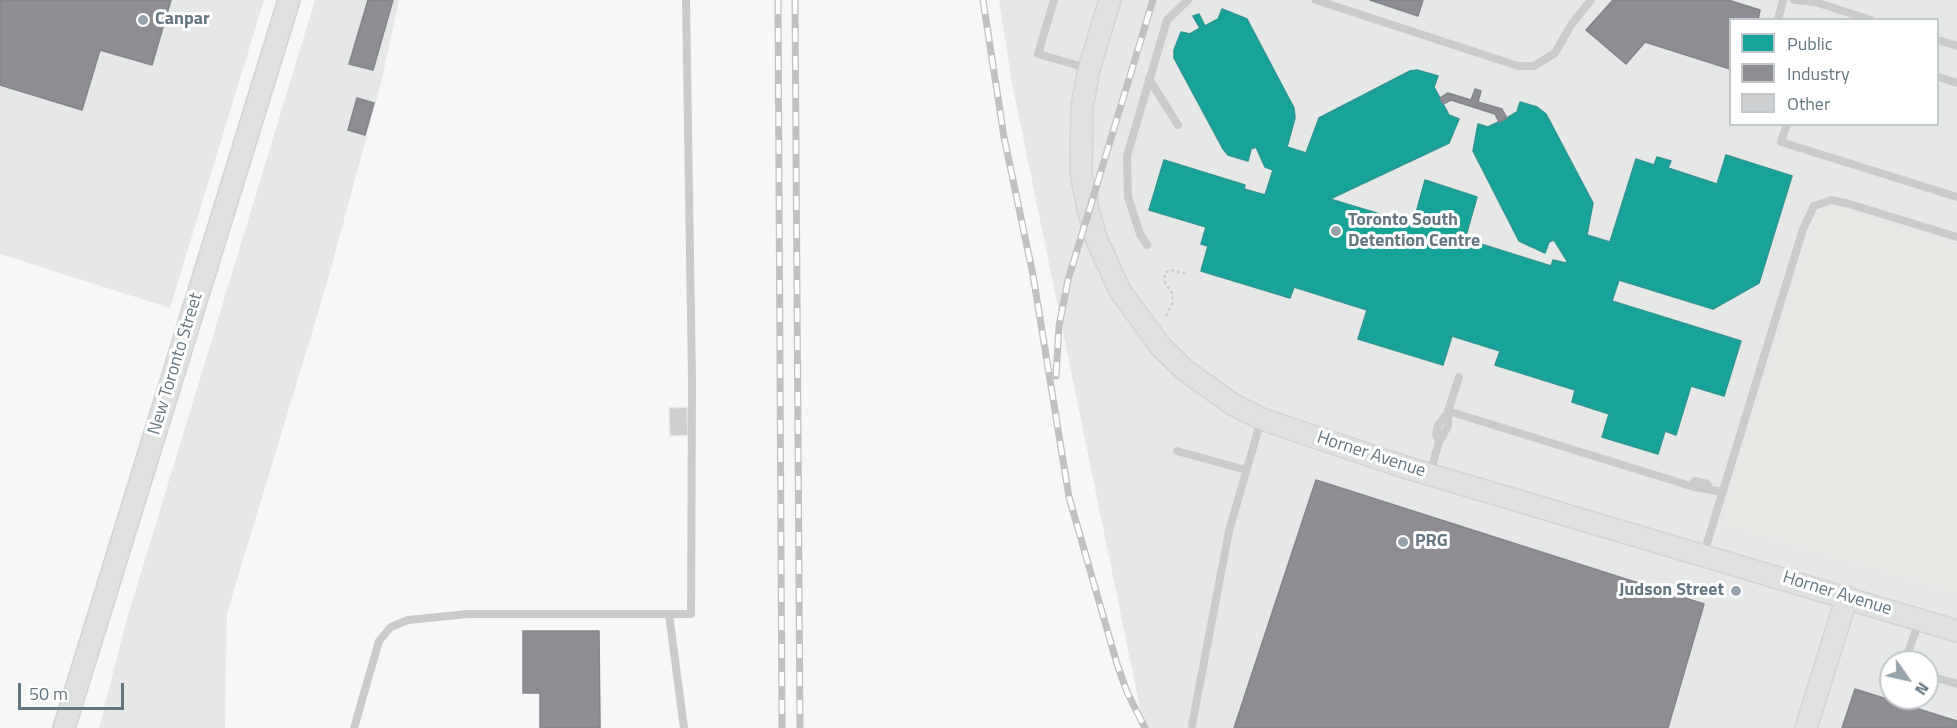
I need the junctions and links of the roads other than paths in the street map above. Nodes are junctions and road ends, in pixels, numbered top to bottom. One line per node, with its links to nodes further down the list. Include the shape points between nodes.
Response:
1 (289, 0): 39 (main road, New Toronto Street)
2 (686, 0): 32 (lane, via 692,358 691,614)
3 (1054, 0): 14 (lane, via 1038,54)
4 (1110, 0): 14 (main road, Horner Avenue)
5 (1188, 0): 16 (lane, via 1167,20)
6 (1316, 0): 7 (lane, via 1518,66 1534,66 1555,53)
7 (1591, 0)
8 (1784, 0): 10 (lane)
9 (1794, 0): 11 (lane, via 1815,2)
10 (1779, 18)
11 (1865, 18)
12 (1939, 40): 13 (lane)
13 (1957, 46)
14 (1089, 69): 25 (main road, Horner Avenue, via 1081,129 1081,173 1106,265 1139,320 1161,347 1211,390)
15 (1939, 76): 17 (lane)
16 (1149, 79): 18 (lane); 22 (lane, via 1127,156 1128,197)
17 (1957, 83)
18 (1178, 124)
19 (1786, 126): 20 (lane, via 1781,142)
20 (1957, 198)
21 (1957, 237): 29 (lane, via 1846,203 1831,200 1814,206 1803,229)
22 (1147, 245)
23 (1459, 377): 24 (lane)
24 (1448, 412): 28 (lane, via 1448,426); 29 (lane, via 1692,484 1707,484 1710,489)
25 (1262, 419): 27 (lane); 28 (main road, Horner Avenue)
26 (1177, 451): 27 (lane)
27 (1246, 470): 38 (lane, via 1229,531)
28 (1430, 474): 30 (main road, Horner Avenue)
29 (1723, 492): 30 (lane)
30 (1703, 554): 31 (main road, Horner Avenue)
31 (1847, 597): 33 (main road, Horner Avenue); 42 (main road)
32 (669, 614): 40 (lane, via 468,614 408,620 391,627 379,640); 41 (lane)
33 (1920, 619): 34 (main road, Horner Avenue); 35 (lane)
34 (1957, 631)
35 (1909, 650)
36 (1939, 679): 37 (lane)
37 (1957, 684)
38 (1192, 725)
39 (64, 728)
40 (354, 728)
41 (684, 728)
42 (1806, 728)

